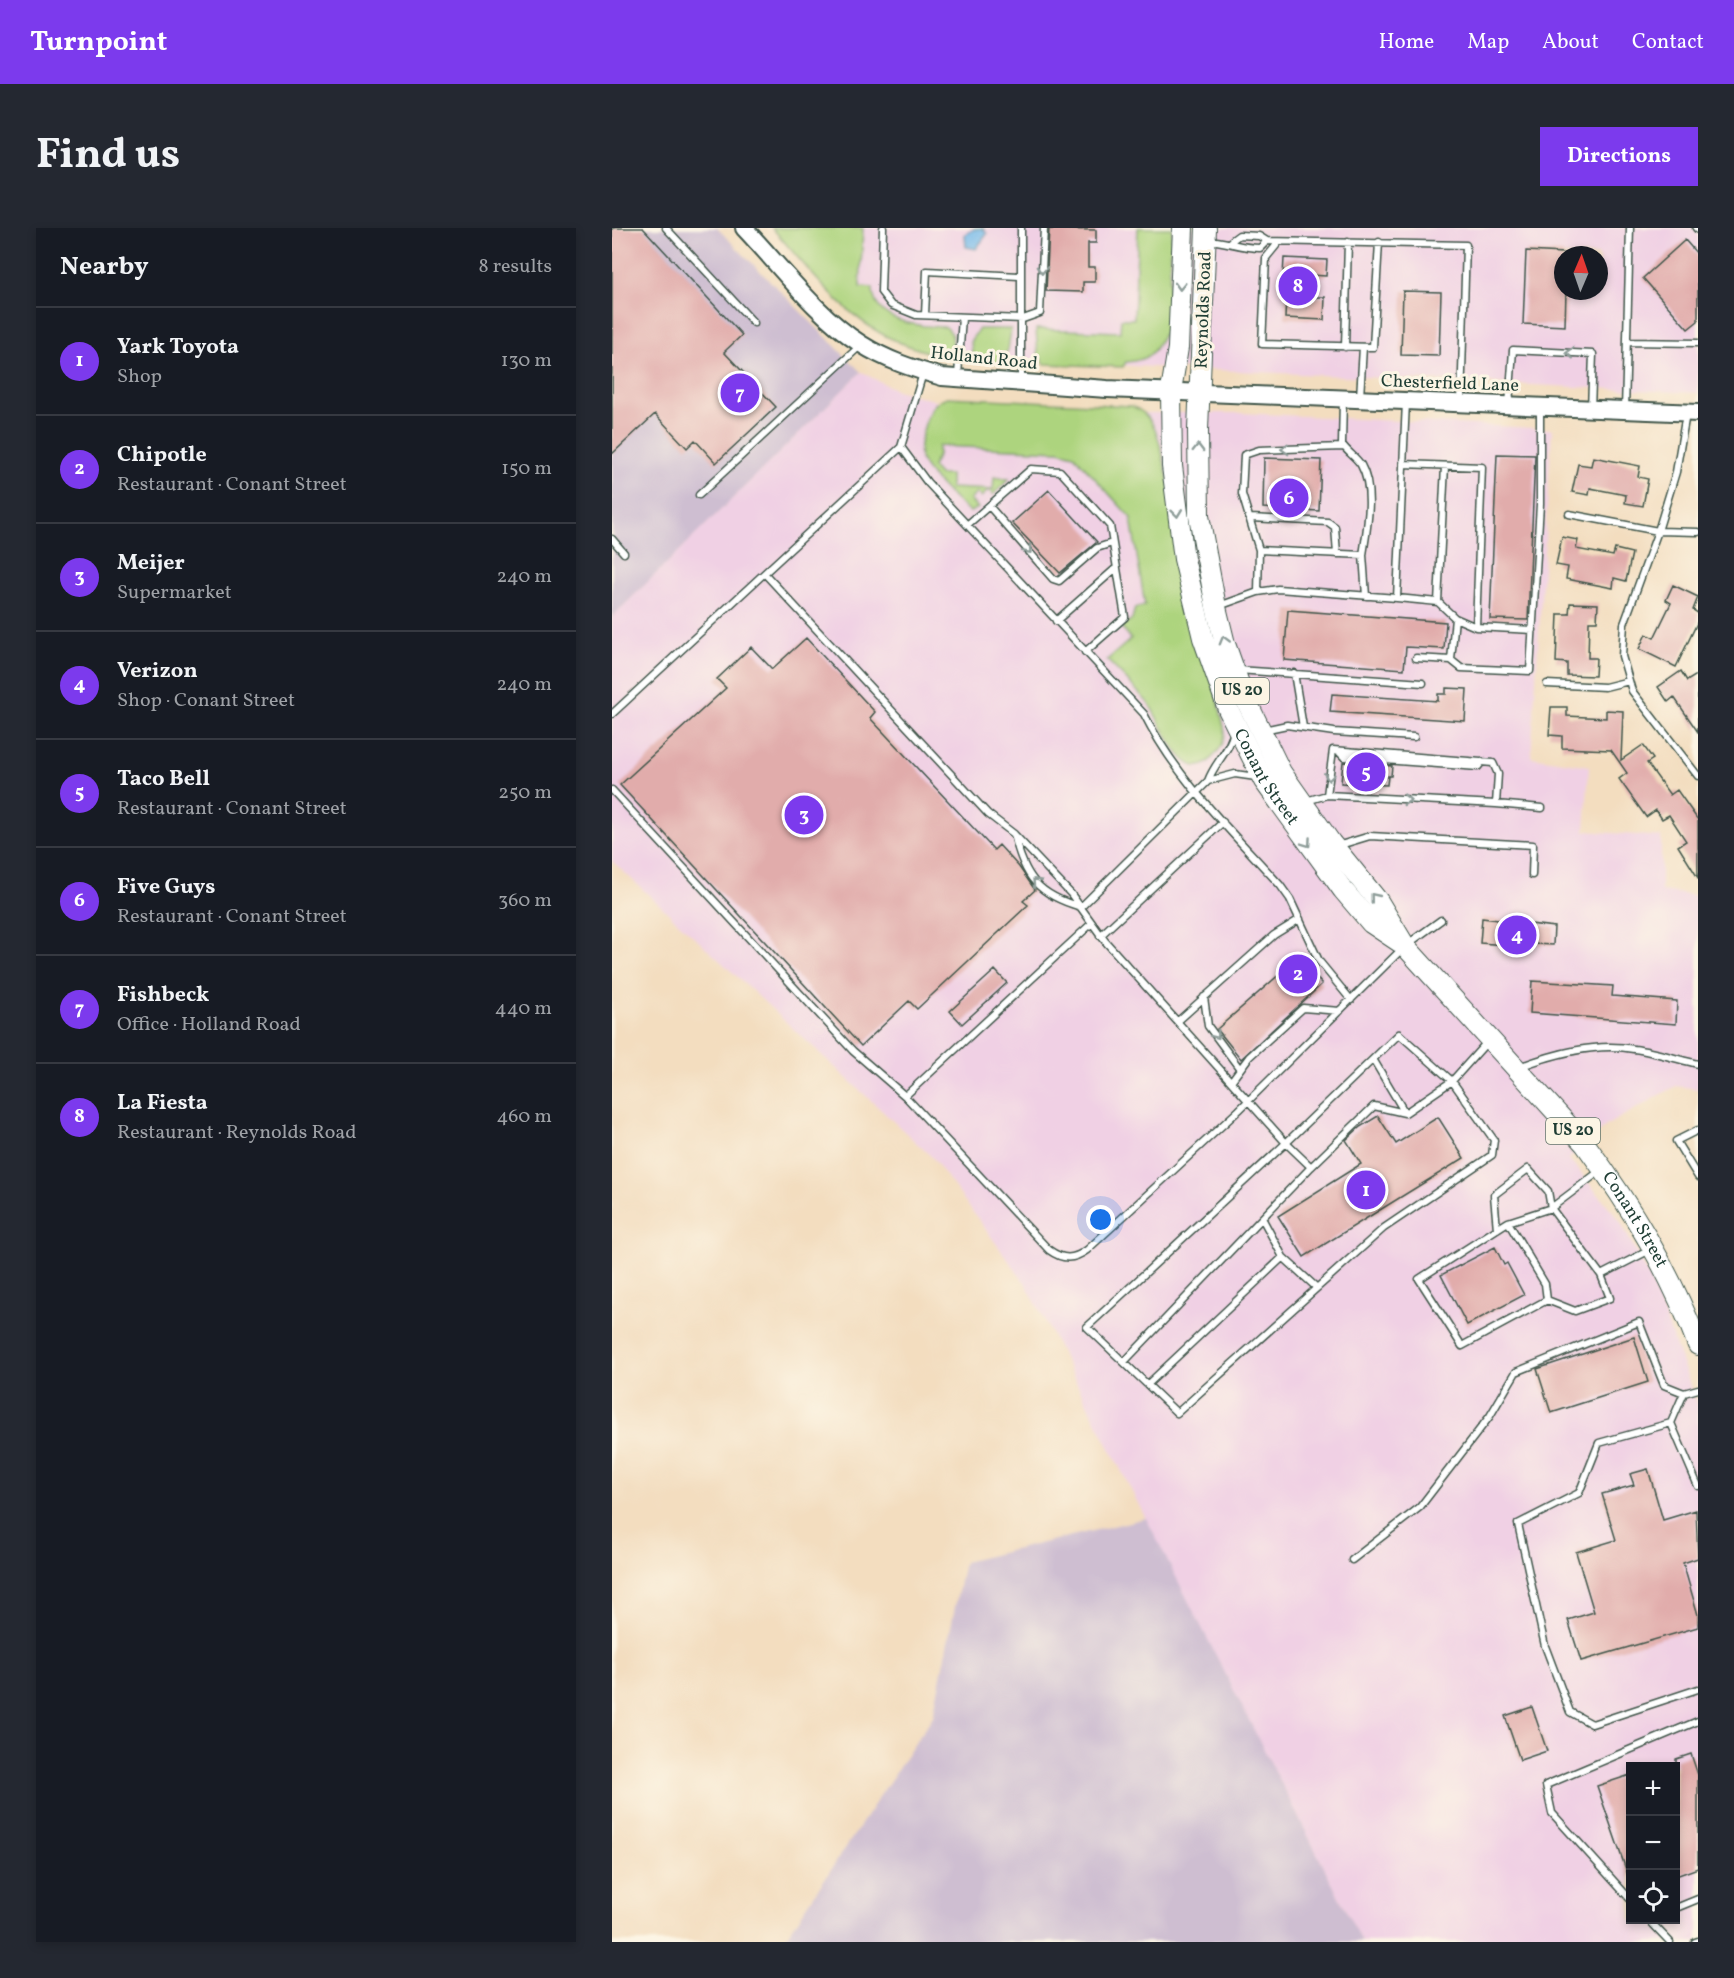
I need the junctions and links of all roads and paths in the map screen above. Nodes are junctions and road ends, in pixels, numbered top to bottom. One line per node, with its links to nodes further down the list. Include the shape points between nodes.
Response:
1 (666, 228): 18 (lane)
2 (744, 228): 21 (street, Holland Road, via 832,322)
3 (883, 228): 15 (lane, via 881,292 891,305)
4 (1021, 228): 14 (lane)
5 (1044, 228): 17 (lane, one-way to 17, via 1040,313)
6 (1183, 228): 27 (main road, Reynolds Road / US 20, one-way to 27, via 1178,348)
7 (1630, 228): 19 (lane)
8 (1206, 234): 9 (lane); 28 (main road, Reynolds Road / US 20)
9 (1231, 241): 10 (lane, via 1239,235 1259,236); 10 (lane, via 1239,248 1260,248)
10 (1267, 241): 11 (lane)
11 (1279, 242): 12 (lane); 22 (lane, via 1266,258 1262,344)
12 (1348, 242): 13 (lane); 22 (lane)
13 (1379, 242): 23 (lane, via 1373,347); 32 (lane, via 1466,245)
14 (1019, 276): 15 (lane, via 927,271); 17 (lane)
15 (925, 315): 16 (lane)
16 (962, 316): 17 (lane); 25 (lane)
17 (1023, 319): 26 (lane)
18 (754, 323)
19 (1628, 342): 20 (lane); 36 (lane)
20 (1698, 343)
21 (861, 344): 24 (street, Holland Road); 42 (lane)
22 (1345, 346): 23 (lane)
23 (1362, 347): 30 (lane)
24 (924, 372): 25 (street, Holland Road); 38 (lane)
25 (958, 379): 26 (street, Holland Road)
26 (1021, 384): 27 (street, Holland Road)
27 (1171, 391): 28 (street, Holland Road); 75 (main road, Conant Street / US 20, one-way to 75, via 1173,484 1184,559 1210,662)
28 (1201, 393): 29 (street, Chesterfield Lane); 61 (main road, Conant Street / US 20, one-way to 28, via 1199,516)
29 (1343, 399): 30 (street, Chesterfield Lane); 39 (lane)
30 (1360, 399): 31 (street, Chesterfield Lane)
31 (1406, 401): 32 (street, Chesterfield Lane); 40 (lane)
32 (1461, 404): 33 (street, Chesterfield Lane)
33 (1509, 406): 34 (street, Chesterfield Lane); 35 (lane, one-way to 33, via 1593,354 1513,350)
34 (1540, 407): 35 (street, Chesterfield Lane); 65 (lane, via 1542,465)
35 (1590, 409): 36 (street, Chesterfield Lane)
36 (1624, 411): 37 (street, Chesterfield Lane)
37 (1692, 413): 47 (lane)
38 (901, 447): 46 (lane); 56 (lane)
39 (1344, 447): 45 (lane, one-way to 45, via 1258,450 1244,455 1242,494); 54 (lane, via 1360,463 1365,475 1369,515)
40 (1403, 464): 41 (lane); 59 (lane)
41 (1445, 465): 60 (lane); 64 (lane, via 1482,467)
42 (699, 495)
43 (989, 506): 46 (lane); 50 (lane, one-way to 50, via 1053,579 1059,581 1096,548); 50 (lane, via 1031,469 1060,471 1110,526)
44 (1569, 514): 47 (lane)
45 (1251, 518): 51 (lane); 53 (lane, via 1328,522 1335,527)
46 (967, 525): 63 (lane)
47 (1658, 531): 48 (lane); 71 (lane, via 1624,624 1622,656)
48 (1698, 532)
49 (612, 539): 52 (lane)
50 (1112, 543): 55 (lane)
51 (1259, 550): 53 (lane); 57 (lane)
52 (624, 553)
53 (1337, 554): 54 (lane)
54 (1363, 555): 58 (lane)
55 (1115, 569): 63 (lane); 66 (lane, via 1125,616)
56 (765, 574): 74 (lane); 89 (lane, via 994,821)
57 (1258, 592): 58 (lane, via 1278,589); 61 (lane)
58 (1366, 596): 59 (lane)
59 (1397, 598): 60 (lane)
60 (1438, 602): 62 (lane)
61 (1216, 607): 69 (main road, Conant Street / US 20, one-way to 61)
62 (1455, 618): 64 (lane); 68 (lane)
63 (1056, 621): 66 (lane)
64 (1476, 627): 65 (lane)
65 (1533, 630): 68 (lane, via 1530,670 1461,668)
66 (1085, 652): 83 (lane, via 1144,714 1161,746)
67 (1416, 658): 68 (lane)
68 (1451, 660)
69 (1234, 670): 70 (lane); 77 (main road, Conant Street / US 20)
70 (1294, 673): 72 (lane); 76 (lane)
71 (1629, 681): 73 (lane, via 1605,687); 79 (lane, via 1632,691)
72 (1423, 683)
73 (1547, 684)
74 (612, 714)
75 (1235, 723): 80 (lane, via 1230,743); 81 (main road, Conant Street / US 20)
76 (1303, 728): 77 (lane, via 1287,725); 78 (lane)
77 (1260, 731): 85 (main road, Conant Street / US 20, via 1281,772)
78 (1413, 737)
79 (1698, 776)
80 (1208, 782): 81 (lane, via 1245,774); 83 (lane)
81 (1269, 788): 97 (main road, Conant Street, one-way to 97, via 1325,868 1371,923)
82 (612, 790): 109 (lane, via 853,1051)
83 (1196, 792): 88 (lane); 92 (lane)
84 (1327, 795): 85 (lane); 86 (lane, one-way to 86); 86 (lane, one-way to 84, via 1498,774 1494,763 1333,750)
85 (1303, 802): 90 (main road, Conant Street / US 20)
86 (1496, 804): 87 (lane)
87 (1542, 808)
88 (1223, 822): 93 (lane, via 1280,885); 96 (lane)
89 (1014, 834): 92 (lane); 92 (lane, one-way to 89, via 1057,901 1022,867)
90 (1334, 847): 91 (lane, via 1370,836 1533,846); 97 (main road, Conant Street / US 20, one-way to 90, via 1378,901)
91 (1532, 875)
92 (1081, 908): 95 (lane)
93 (1300, 920): 98 (lane, via 1274,935); 99 (lane, via 1319,961)
94 (1441, 920): 97 (lane)
95 (1091, 924): 96 (lane); 109 (lane)
96 (1100, 936): 101 (lane)
97 (1405, 946): 99 (lane); 102 (main road, Conant Street / US 20)
98 (1204, 997): 101 (lane); 105 (lane, one-way to 105, via 1208,1026)
99 (1351, 999): 100 (lane)
100 (1340, 1011): 105 (lane, via 1303,1008); 110 (lane)
101 (1178, 1021): 107 (lane)
102 (1489, 1039): 106 (main road, Conant Street / US 20); 108 (lane)
103 (1373, 1059): 108 (lane, via 1399,1034); 111 (lane); 113 (lane)
104 (1696, 1061): 106 (lane, via 1631,1048 1583,1050 1552,1055)
105 (1240, 1069): 107 (lane)
106 (1516, 1069): 115 (main road, Conant Street / US 20)
107 (1232, 1080): 110 (lane)
108 (1452, 1081): 111 (lane); 124 (lane, via 1494,1140 1492,1155 1384,1228)
109 (905, 1096): 110 (lane, via 1049,1250 1058,1257 1070,1258 1087,1250)
110 (1249, 1099): 113 (lane)
111 (1405, 1113): 114 (lane, via 1374,1106)
112 (1698, 1130): 116 (lane, via 1676,1141)
113 (1286, 1143): 114 (lane); 127 (lane, via 1087,1327)
114 (1311, 1167): 118 (lane)
115 (1603, 1169): 117 (lane); 121 (main road, Conant Street / US 20)
116 (1698, 1177)
117 (1551, 1208): 119 (lane); 120 (lane, via 1548,1191 1528,1169 1494,1196); 123 (lane)
118 (1262, 1218): 122 (lane); 127 (lane)
119 (1508, 1222): 120 (lane); 125 (lane, via 1545,1284)
120 (1497, 1229): 125 (lane, via 1419,1279 1462,1346)
121 (1654, 1248): 123 (lane); 126 (main road, Conant Street / US 20)
122 (1283, 1257): 124 (lane); 128 (lane)
123 (1601, 1275): 125 (lane, via 1610,1298 1575,1311)
124 (1317, 1288): 128 (lane, via 1177,1413)
125 (1547, 1300)
126 (1698, 1345)
127 (1125, 1361): 128 (lane)
128 (1148, 1384)
129 (1698, 1389): 130 (lane)
130 (1684, 1393): 131 (lane); 133 (lane, via 1664,1385 1639,1322 1516,1372 1490,1416 1420,1507)
131 (1671, 1423): 132 (lane); 134 (lane, via 1599,1443 1579,1492 1518,1524 1545,1646 1570,1712 1592,1724)
132 (1698, 1486)
133 (1352, 1560)
134 (1698, 1689)
135 (1698, 1721): 136 (lane, via 1546,1785 1552,1814)
136 (1626, 1895)
137 (1698, 1899): 138 (lane)
138 (1680, 1906)
139 (1653, 1924): 140 (lane)
140 (1670, 1942)

